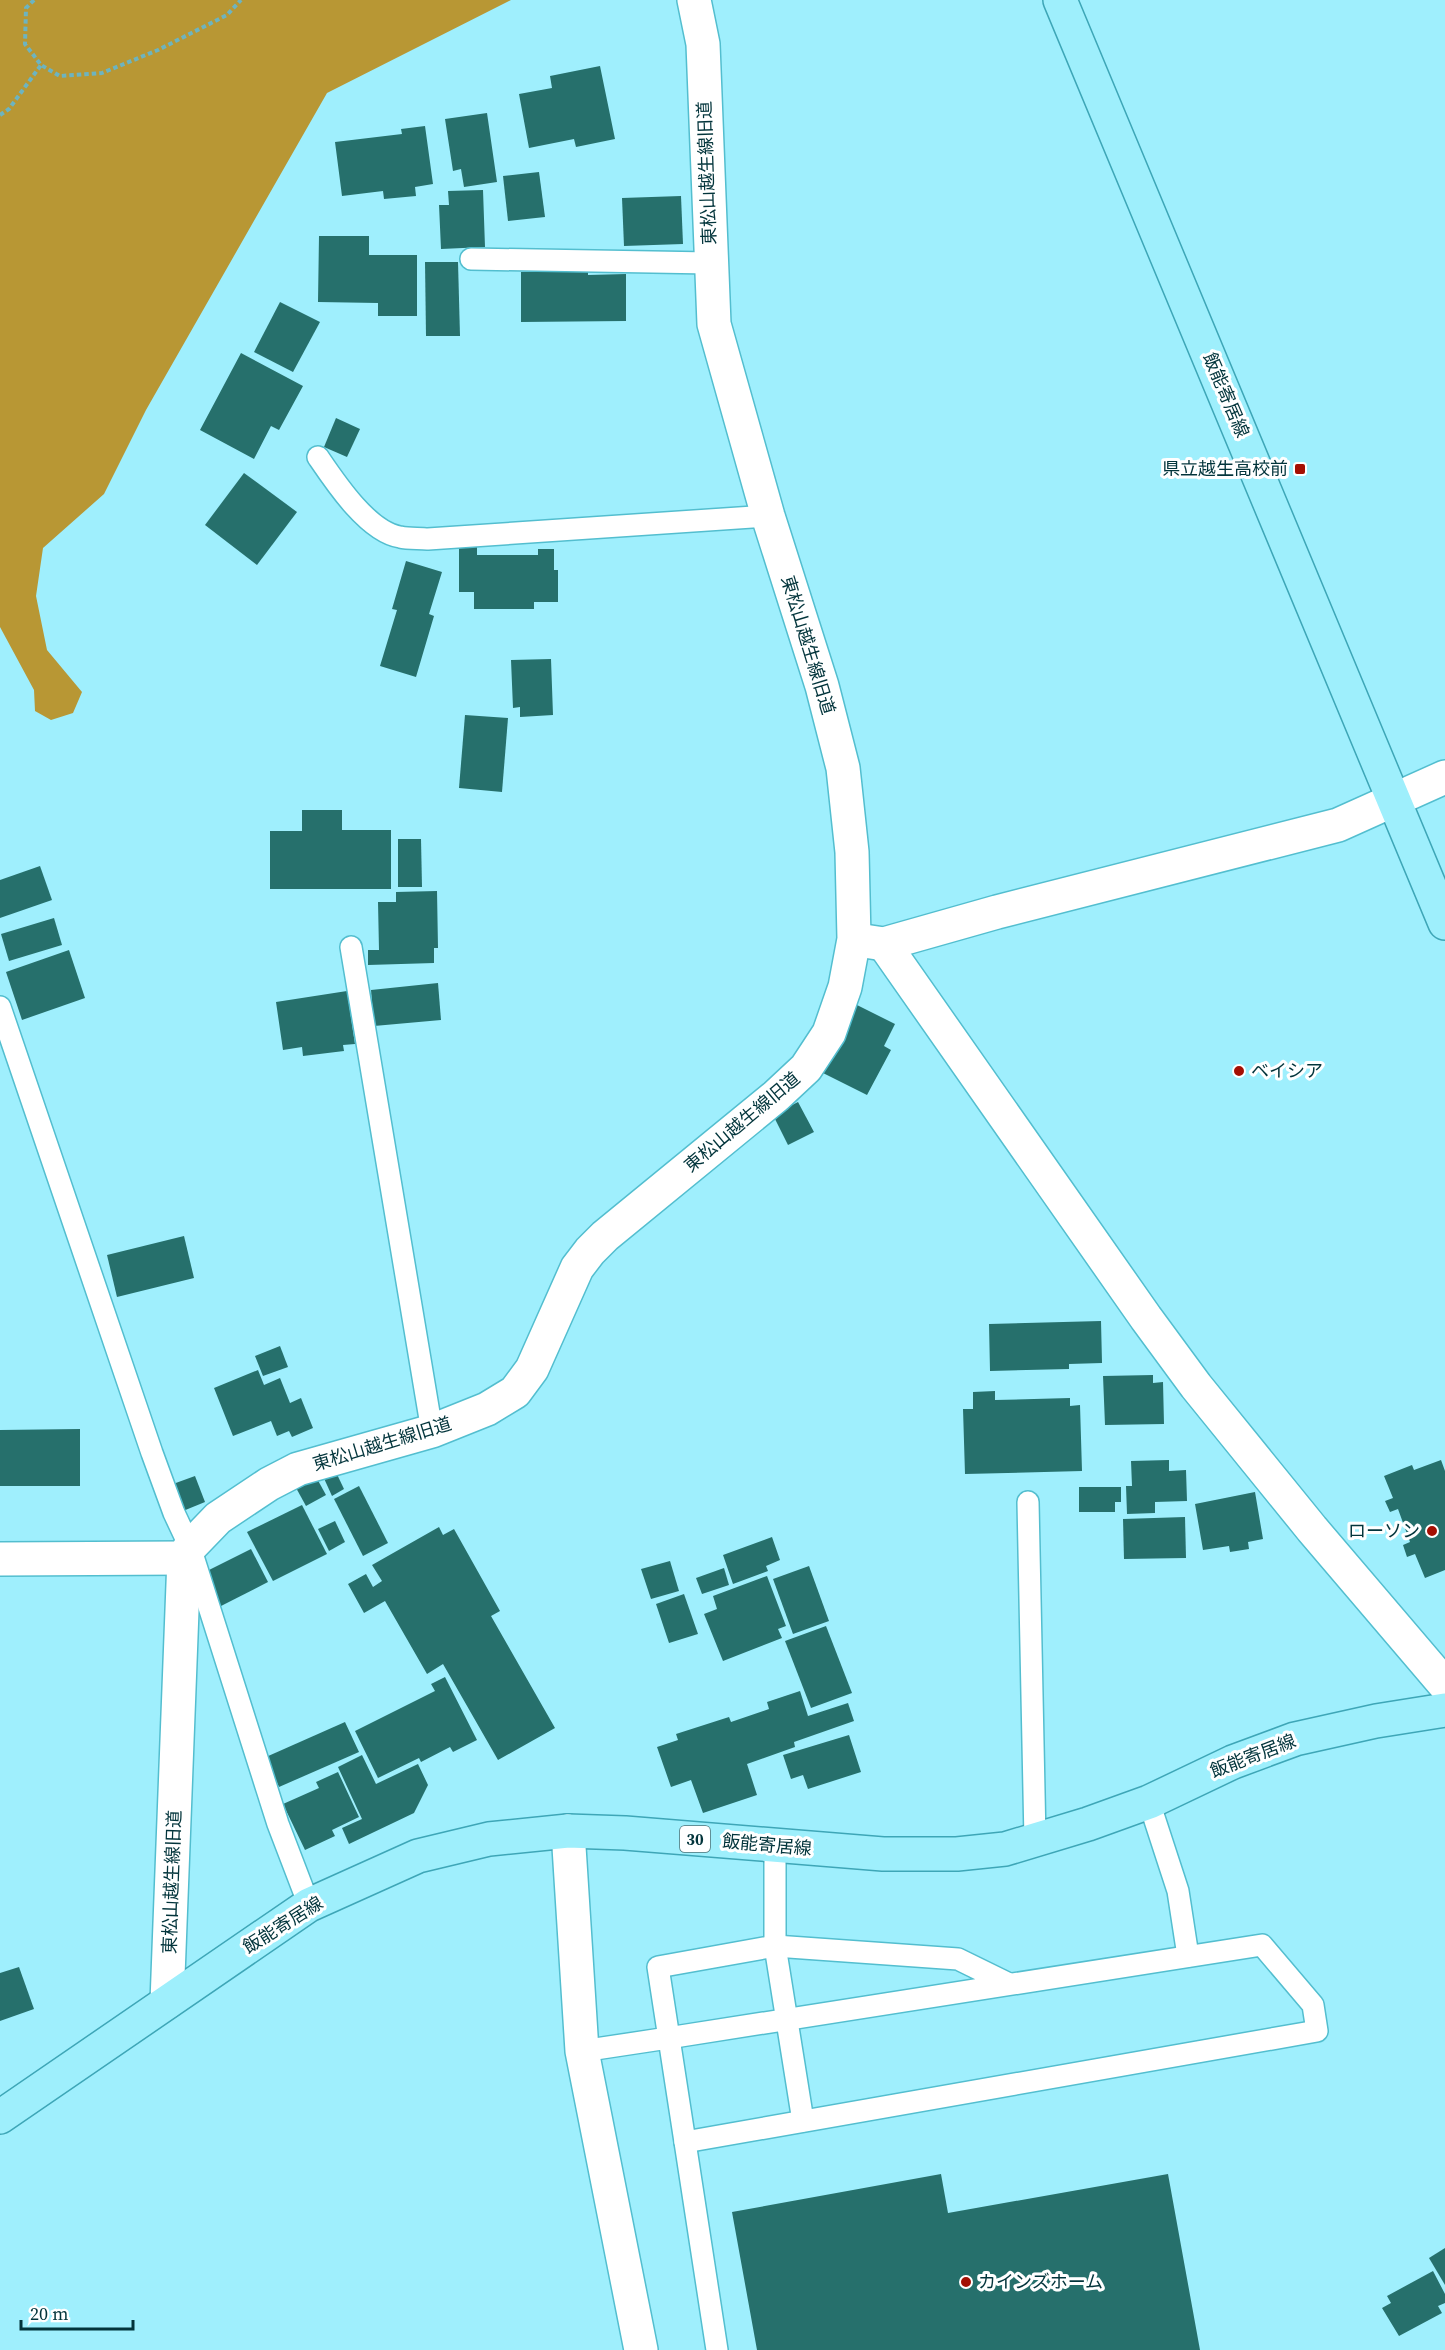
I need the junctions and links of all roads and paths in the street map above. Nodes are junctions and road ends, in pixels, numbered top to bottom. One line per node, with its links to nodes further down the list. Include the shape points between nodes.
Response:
1 (34, 0): 5 (path, via 26,8 24,44)
2 (241, 0): 5 (path, via 227,15 102,73 60,76)
3 (694, 0): 8 (street, 東松山越生線旧道, via 703,44)
4 (1060, 0): 12 (main road, 飯能寄居線)
5 (41, 65): 6 (path, via 9,109)
6 (0, 115)
7 (471, 259): 8 (lane)
8 (710, 263): 10 (street, 東松山越生線旧道, via 714,324)
9 (318, 457): 10 (lane, via 359,509 376,525 398,537)
10 (768, 516): 14 (street, 東松山越生線旧道, via 822,686 843,768 852,852)
11 (1445, 777): 12 (street)
12 (1394, 801): 13 (main road, 飯能寄居線); 14 (street, via 1338,825)
13 (1445, 924)
14 (869, 941): 17 (street, 東松山越生線旧道, via 845,987 829,1033 806,1068 590,1251 577,1268 532,1369 514,1392 487,1409); 21 (street, via 1196,1386)
15 (351, 947): 17 (lane)
16 (0, 1007): 19 (lane)
17 (432, 1431): 19 (street, 東松山越生線旧道, via 298,1469 219,1518)
18 (1028, 1502): 25 (lane)
19 (187, 1552): 20 (street); 27 (lane); 31 (street, 東松山越生線旧道)
20 (0, 1558)
21 (1445, 1685)
22 (1445, 1710): 23 (main road, 飯能寄居線 / 30, via 1376,1720 1294,1739 1233,1762)
23 (1149, 1802): 25 (main road, 飯能寄居線 / 30); 29 (lane, via 1178,1891)
24 (568, 1831): 26 (main road, 飯能寄居線 / 30); 27 (main road, 飯能寄居線 / 30, via 489,1839 418,1856); 34 (street)
25 (1035, 1840): 26 (main road, 飯能寄居線 / 30, via 1005,1849 957,1854)
26 (775, 1847): 28 (lane)
27 (309, 1905): 31 (main road, 飯能寄居線 / 30)
28 (775, 1946): 30 (lane, via 958,1959); 32 (lane); 33 (lane, via 658,1967)
29 (1188, 1956): 30 (lane); 36 (lane, via 1262,1945 1313,2005 1317,2031)
30 (1009, 1984): 32 (lane)
31 (167, 2002): 35 (main road, 飯能寄居線 / 30)
32 (785, 2019): 33 (lane); 36 (lane)
33 (668, 2038): 34 (lane); 37 (lane)
34 (582, 2051): 38 (street)
35 (0, 2117)
36 (803, 2121): 37 (lane)
37 (685, 2142): 39 (lane)
38 (641, 2350)
39 (717, 2350)

